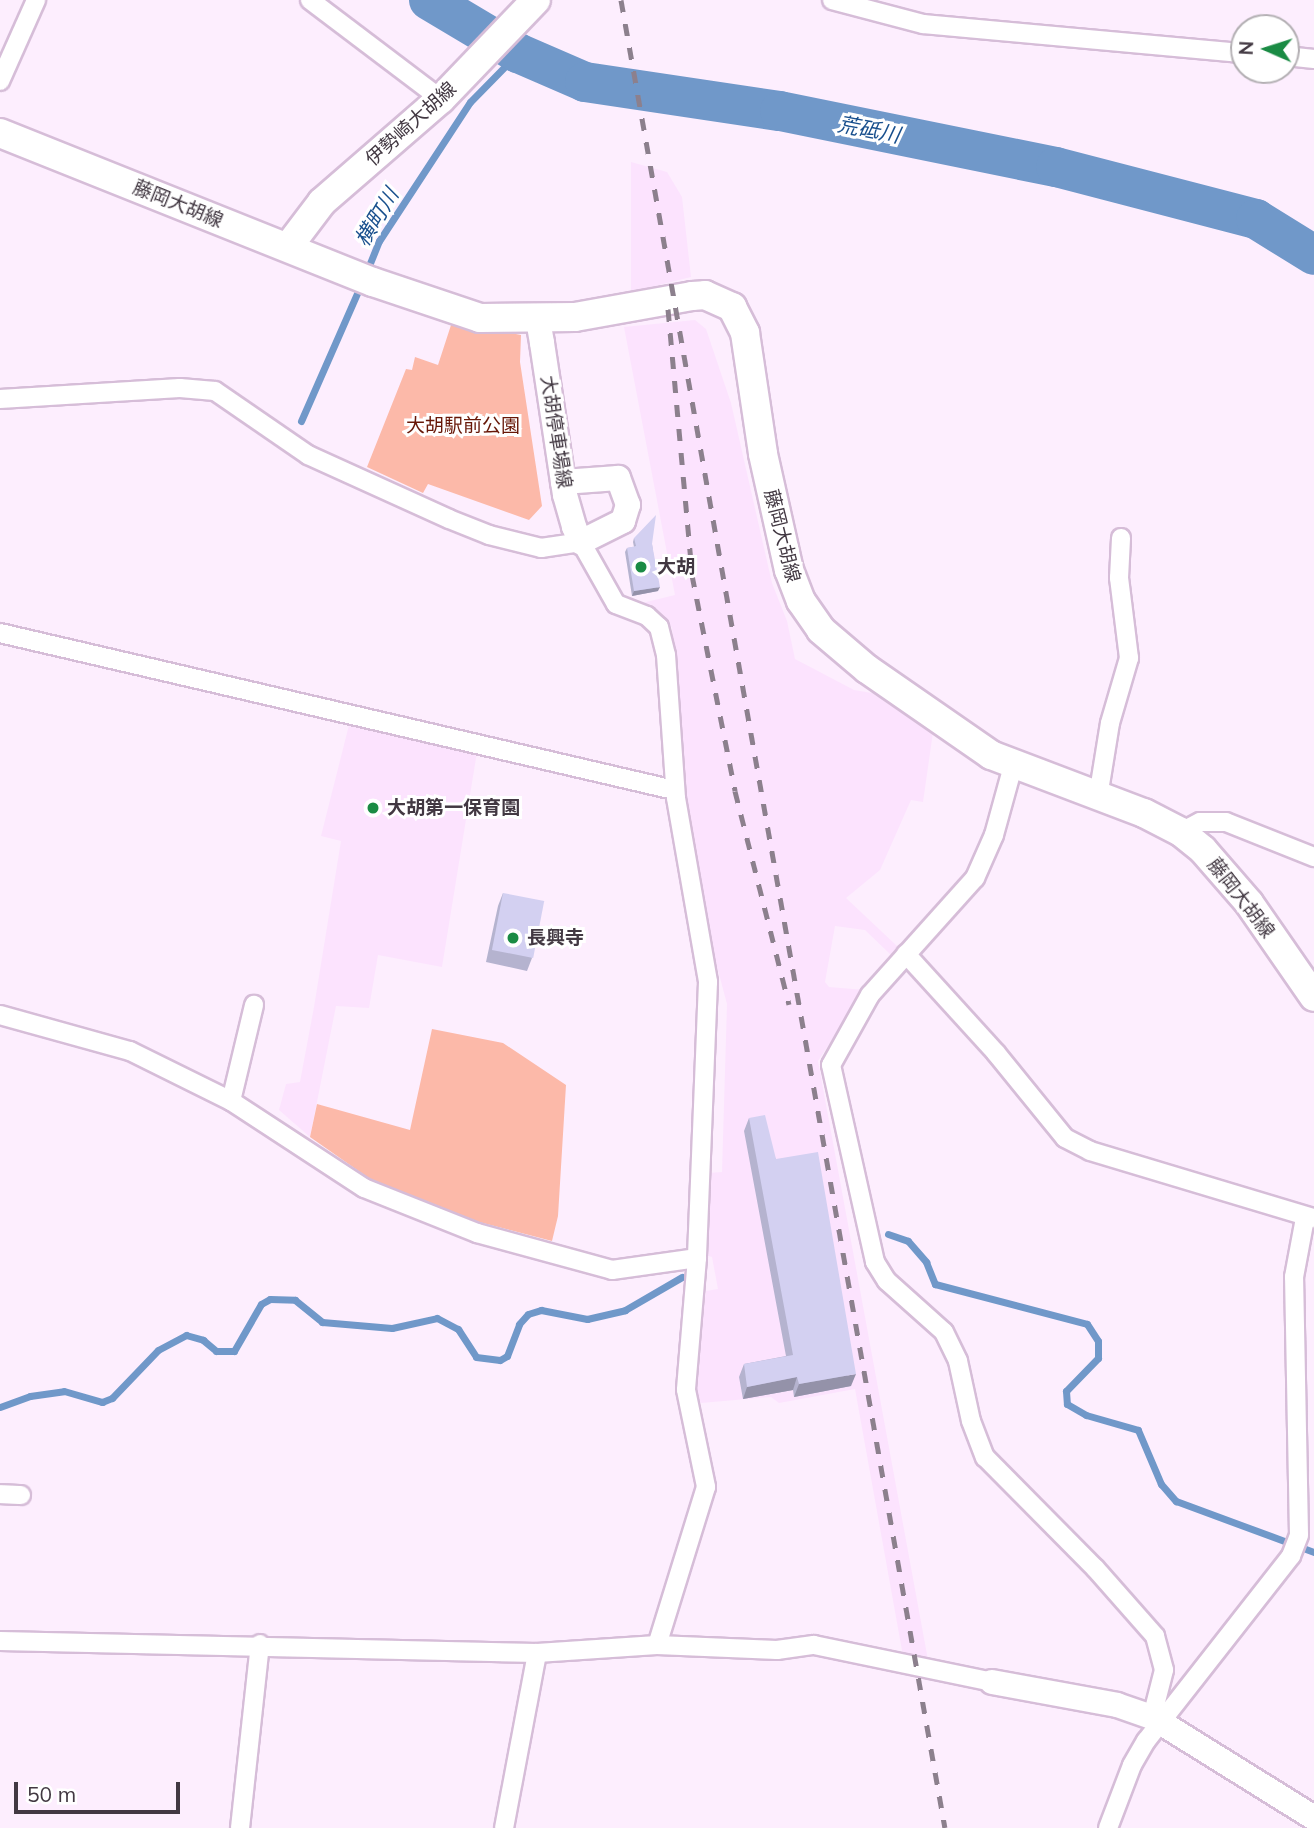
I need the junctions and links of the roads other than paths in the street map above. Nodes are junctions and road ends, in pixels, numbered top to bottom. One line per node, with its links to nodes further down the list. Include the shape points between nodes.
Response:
1 (36, 0): 6 (street)
2 (310, 0): 7 (street)
3 (536, 0): 7 (main road, 伊勢崎大胡線)
4 (832, 0): 5 (street, via 923,24)
5 (1230, 52)
6 (0, 81)
7 (445, 95): 9 (main road, 伊勢崎大胡線, via 322,202)
8 (0, 133): 9 (main road, 藤岡大胡線)
9 (288, 247): 10 (main road, 藤岡大胡線, via 480,318)
10 (538, 320): 12 (street, 大胡停車場線); 16 (main road, 藤岡大胡線, via 705,295 732,307 744,333 770,491 800,601 821,630 849,655 936,719)
11 (0, 399): 14 (street, via 180,388 215,391 308,455 449,519 541,548)
12 (563, 482): 14 (street, 大胡停車場線); 14 (street, via 610,476 618,478 626,490 623,521)
13 (1121, 538): 18 (street, via 1119,578 1129,658 1110,723)
14 (581, 542): 17 (street, via 616,604 654,621 663,637 677,765)
15 (0, 633): 17 (street)
16 (1013, 766): 18 (main road, 藤岡大胡線); 21 (street, via 994,835 975,878)
17 (674, 790): 27 (street, via 707,974)
18 (1098, 797): 19 (main road, 藤岡大胡線)
19 (1181, 832): 20 (street, via 1200,822 1226,821); 22 (main road, 藤岡大胡線, via 1249,903)
20 (1314, 856)
21 (906, 954): 26 (street, via 1065,1138 1090,1151); 35 (street, via 870,995 831,1065 869,1248 887,1281 944,1332 958,1361 971,1422 985,1457 1155,1636 1164,1670)
22 (1314, 997)
23 (254, 1005): 25 (street)
24 (0, 1015): 25 (street, via 130,1051)
25 (231, 1101): 27 (street, via 364,1188 477,1233 612,1270)
26 (1309, 1218): 35 (street, via 1294,1277 1299,1535 1291,1556)
27 (697, 1258): 32 (street, via 686,1390 706,1487)
28 (0, 1494): 29 (street)
29 (21, 1495)
30 (0, 1641): 31 (street)
31 (260, 1644): 33 (street); 37 (street)
32 (657, 1645): 33 (street); 34 (street, via 777,1650 825,1646)
33 (537, 1653): 38 (street)
34 (992, 1682): 35 (street, via 1117,1705)
35 (1156, 1719): 36 (street); 39 (street)
36 (1314, 1818)
37 (240, 1828)
38 (504, 1828)
39 (1108, 1828)

